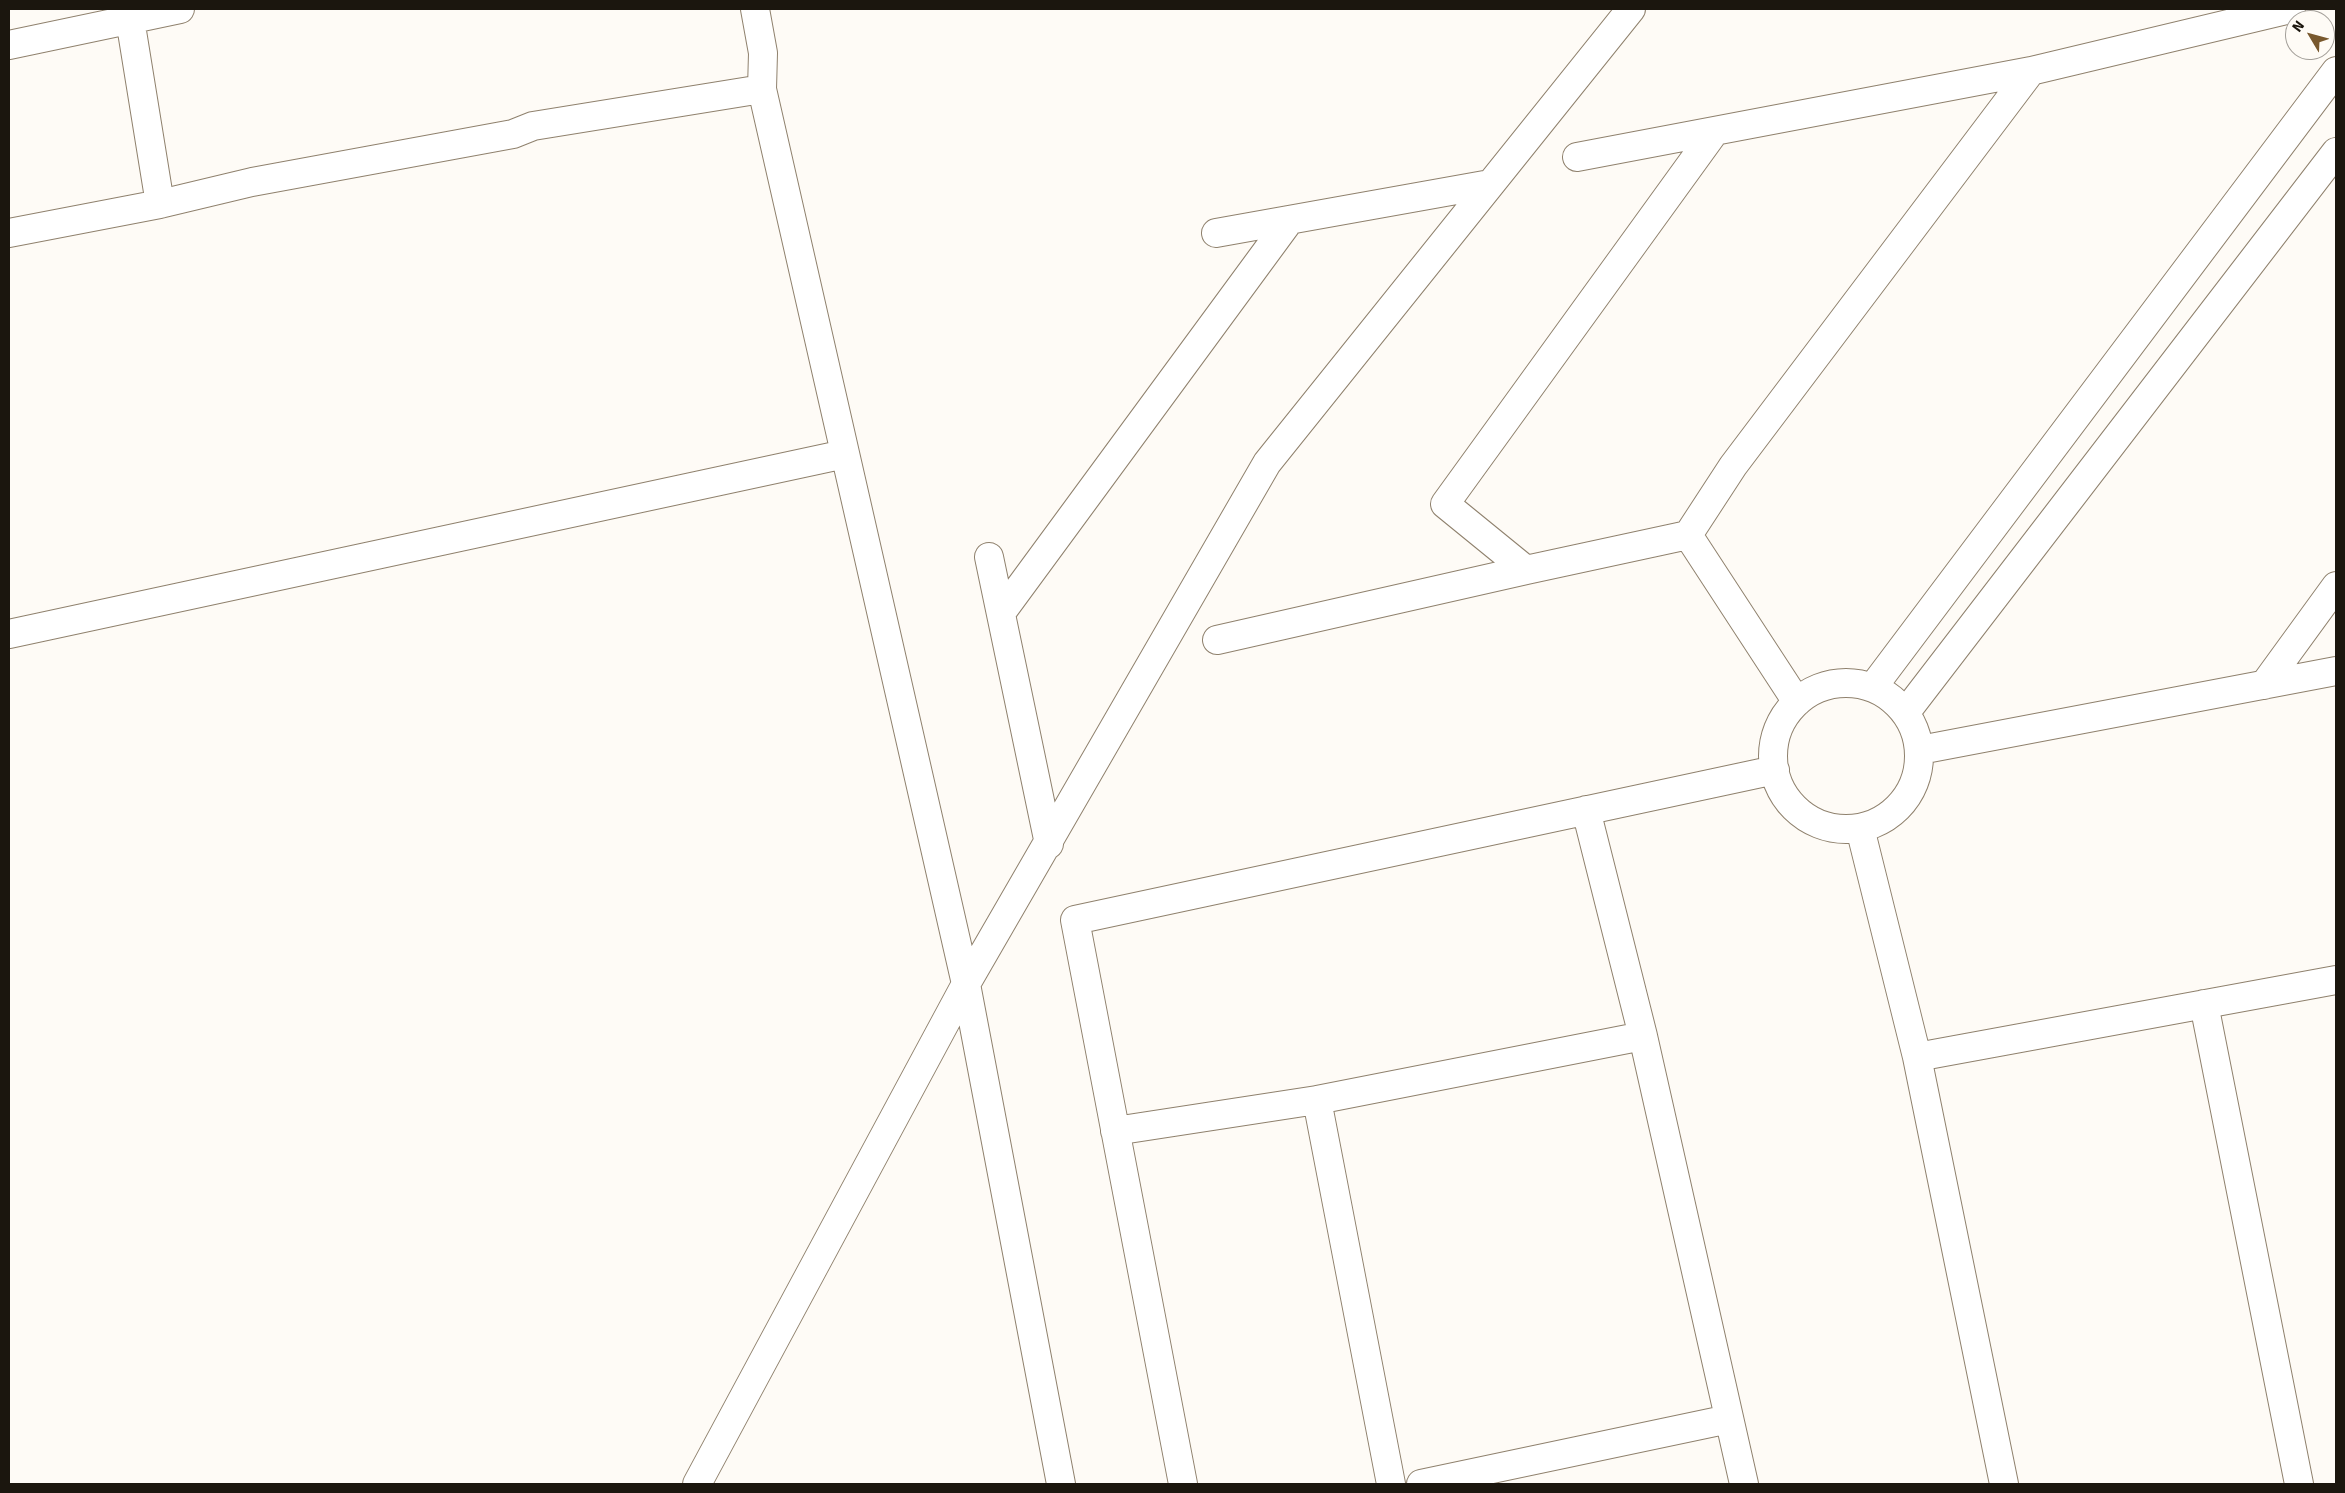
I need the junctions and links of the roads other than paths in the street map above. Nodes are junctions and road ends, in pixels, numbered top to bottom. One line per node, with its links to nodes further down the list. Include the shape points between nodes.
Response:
1 (180, 9): 5 (street)
2 (755, 9): 9 (street, via 763,53)
3 (1631, 9): 13 (street)
4 (2291, 9): 7 (street)
5 (130, 19): 6 (street); 14 (street)
6 (9, 45)
7 (2031, 71): 10 (street); 19 (street, via 1734,466)
8 (2336, 71): 28 (street)
9 (762, 89): 14 (street, via 532,126 513,134 252,182); 18 (street)
10 (1715, 131): 12 (street); 21 (street, via 1445,504)
11 (2336, 152): 30 (street)
12 (1577, 157)
13 (1490, 184): 15 (street); 35 (street, via 1268,463)
14 (160, 204): 17 (street)
15 (1289, 221): 16 (street); 23 (street)
16 (1216, 233)
17 (9, 234)
18 (845, 454): 24 (street); 37 (street)
19 (1688, 535): 21 (street); 29 (street)
20 (989, 557): 23 (street)
21 (1526, 570): 25 (street)
22 (2336, 586): 27 (street)
23 (1001, 612): 35 (street)
24 (9, 634)
25 (1217, 640)
26 (2336, 671): 27 (street)
27 (2264, 685): 31 (street)
28 (1874, 687): 29 (street, via 1834,683 1814,690); 30 (street)
29 (1796, 702): 32 (street, via 1783,718 1775,737 1772,758)
30 (1906, 712): 31 (street, via 1916,730)
31 (1920, 750): 34 (street, via 1914,784 1898,808 1881,821)
32 (1775, 770): 33 (street); 34 (street, via 1784,797 1799,812 1817,824 1838,829)
33 (1586, 810): 39 (street); 42 (street, via 1074,920)
34 (1860, 828): 40 (street)
35 (1049, 844): 37 (street)
36 (2336, 980): 38 (street)
37 (966, 984): 44 (street); 45 (street)
38 (2204, 1004): 40 (street); 51 (street)
39 (1643, 1036): 41 (street); 43 (street)
40 (1917, 1056): 50 (street)
41 (1317, 1100): 42 (street); 47 (street)
42 (1115, 1131): 46 (street)
43 (1729, 1419): 48 (street); 49 (street)
44 (697, 1484)
45 (1061, 1484)
46 (1183, 1484)
47 (1391, 1484)
48 (1421, 1484)
49 (1744, 1484)
50 (2004, 1484)
51 (2299, 1484)

